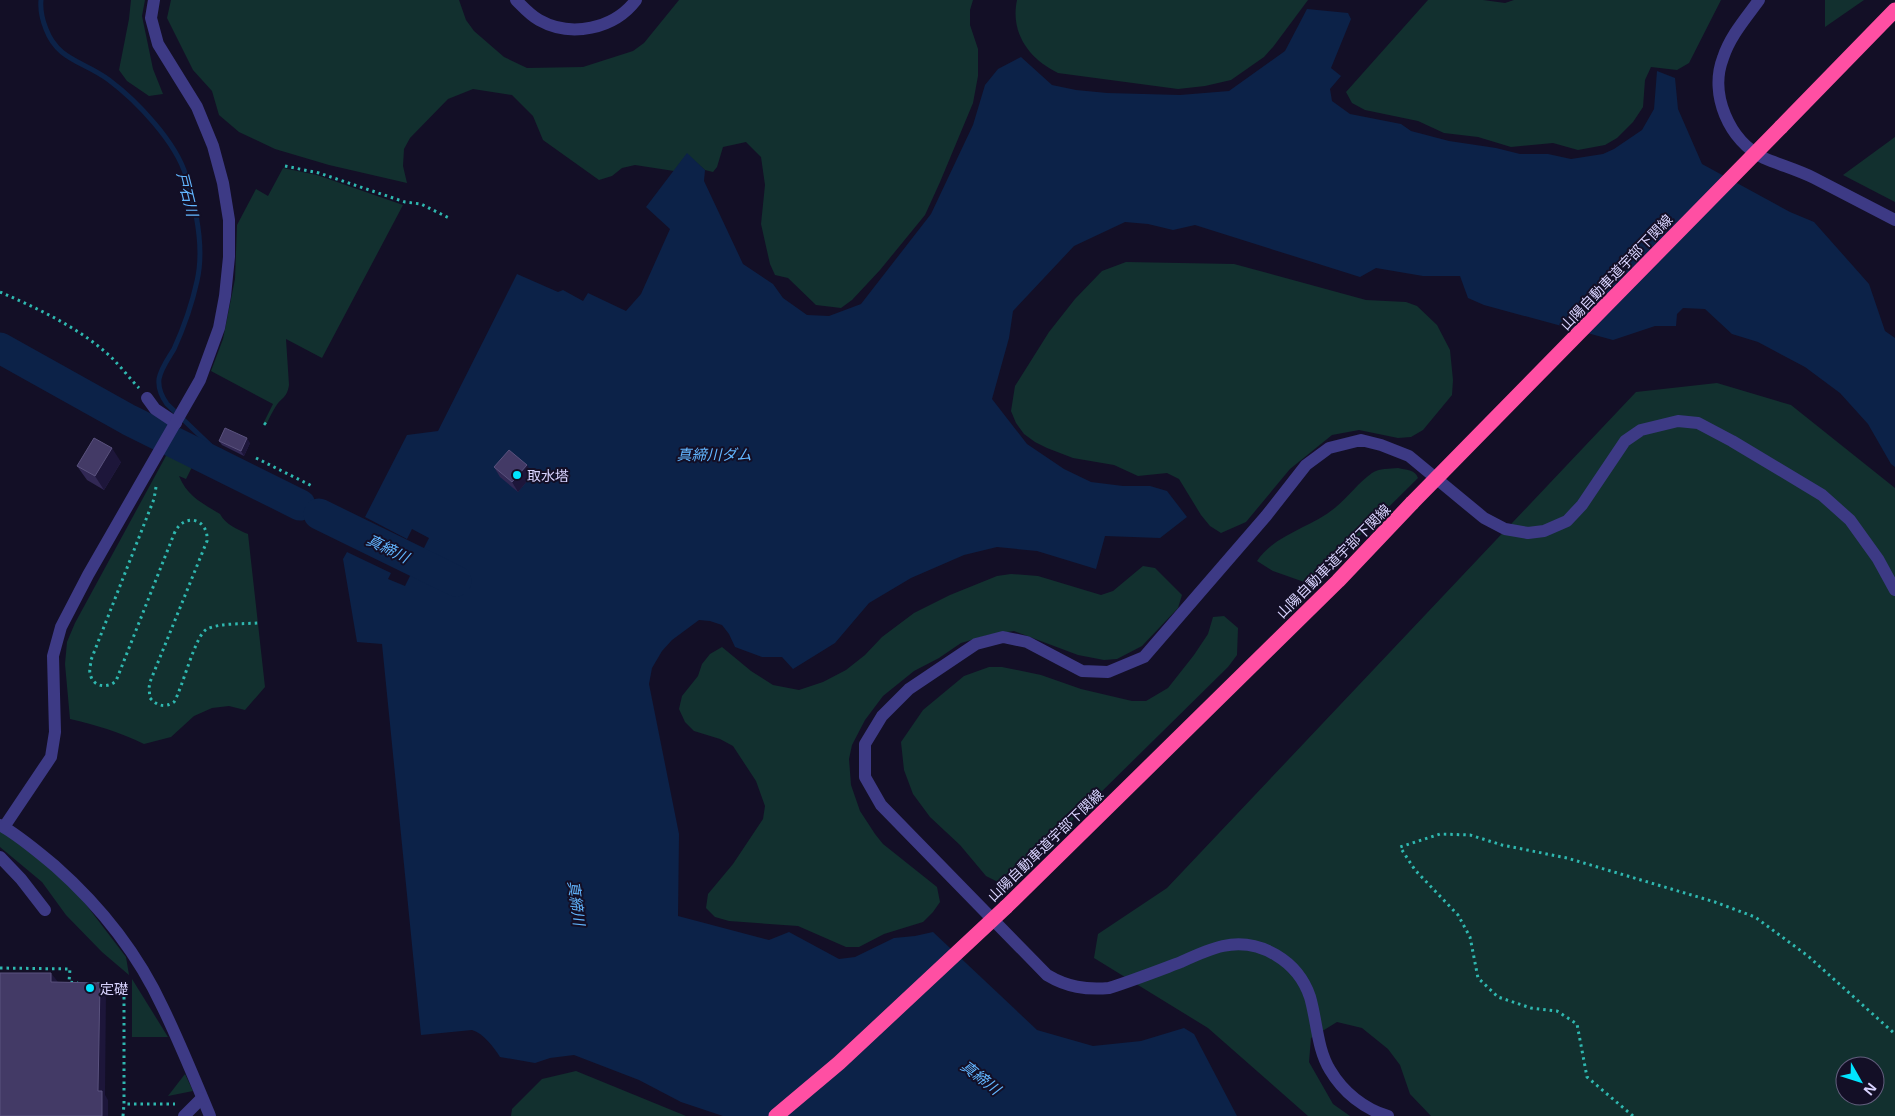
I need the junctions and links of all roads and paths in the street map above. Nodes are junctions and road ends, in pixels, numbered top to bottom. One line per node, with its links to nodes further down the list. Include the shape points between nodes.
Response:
1 (154, 0): 12 (street, via 151,18 158,44 197,107 213,146 229,220 226,296 220,328 200,380)
2 (516, 0): 3 (street, via 539,20 567,29 583,29 614,20 629,10)
3 (636, 0)
4 (1759, 0): 8 (street, via 1732,37 1722,58 1718,78 1720,101 1726,117 1748,146 1764,157 1795,169)
5 (1895, 10): 31 (highway, 山陽自動車道宇部下関線, bridge, via 1331,588 1006,906 839,1063)
6 (285, 166): 7 (path, via 420,204)
7 (449, 218)
8 (1895, 220)
9 (0, 292): 10 (path, via 80,334 112,359)
10 (147, 398): 12 (street)
11 (264, 423): 13 (path)
12 (174, 426): 15 (street)
13 (268, 426)
14 (256, 458): 16 (path)
15 (148, 472): 18 (path, via 156,484 156,494 91,660 93,680 105,687 116,681 177,527 186,520 202,526 207,533 207,541 150,682 150,698 162,706 174,702 205,630); 19 (street, via 61,627 53,656 55,732 51,757)
16 (312, 486)
17 (1895, 590): 32 (street, via 1850,520 1822,496 1698,423 1678,421 1641,430 1625,441 1582,505 1567,521 1544,531 1528,533 1505,529 1484,518 1409,456 1361,440 1328,448 1306,465 1144,657 1108,672 1082,671 1027,642 1003,637 976,644 909,689 882,716 865,744 865,777 881,805 1047,975 1072,987 1089,990 1110,988 1224,946 1250,946 1271,952 1294,970 1310,996 1322,1051 1330,1070 1364,1106)
18 (258, 623)
19 (2, 826): 26 (street, via 42,855 81,890 109,923 163,1006)
20 (0, 857): 21 (street)
21 (45, 910)
22 (0, 968): 23 (path, via 70,969 69,982)
23 (87, 983)
24 (96, 984): 27 (path, via 124,985)
25 (1895, 1034): 33 (path, via 1814,962 1755,917 1568,858 1470,835 1440,834 1400,847 1415,870 1458,916 1470,937 1478,978 1498,997 1531,1008 1557,1011 1577,1024 1588,1076)
26 (201, 1095): 27 (path, via 184,1104); 29 (street); 30 (street)
27 (124, 1104): 28 (path)
28 (124, 1116)
29 (184, 1116)
30 (210, 1116)
31 (776, 1116)
32 (1388, 1116)
33 (1633, 1116)

